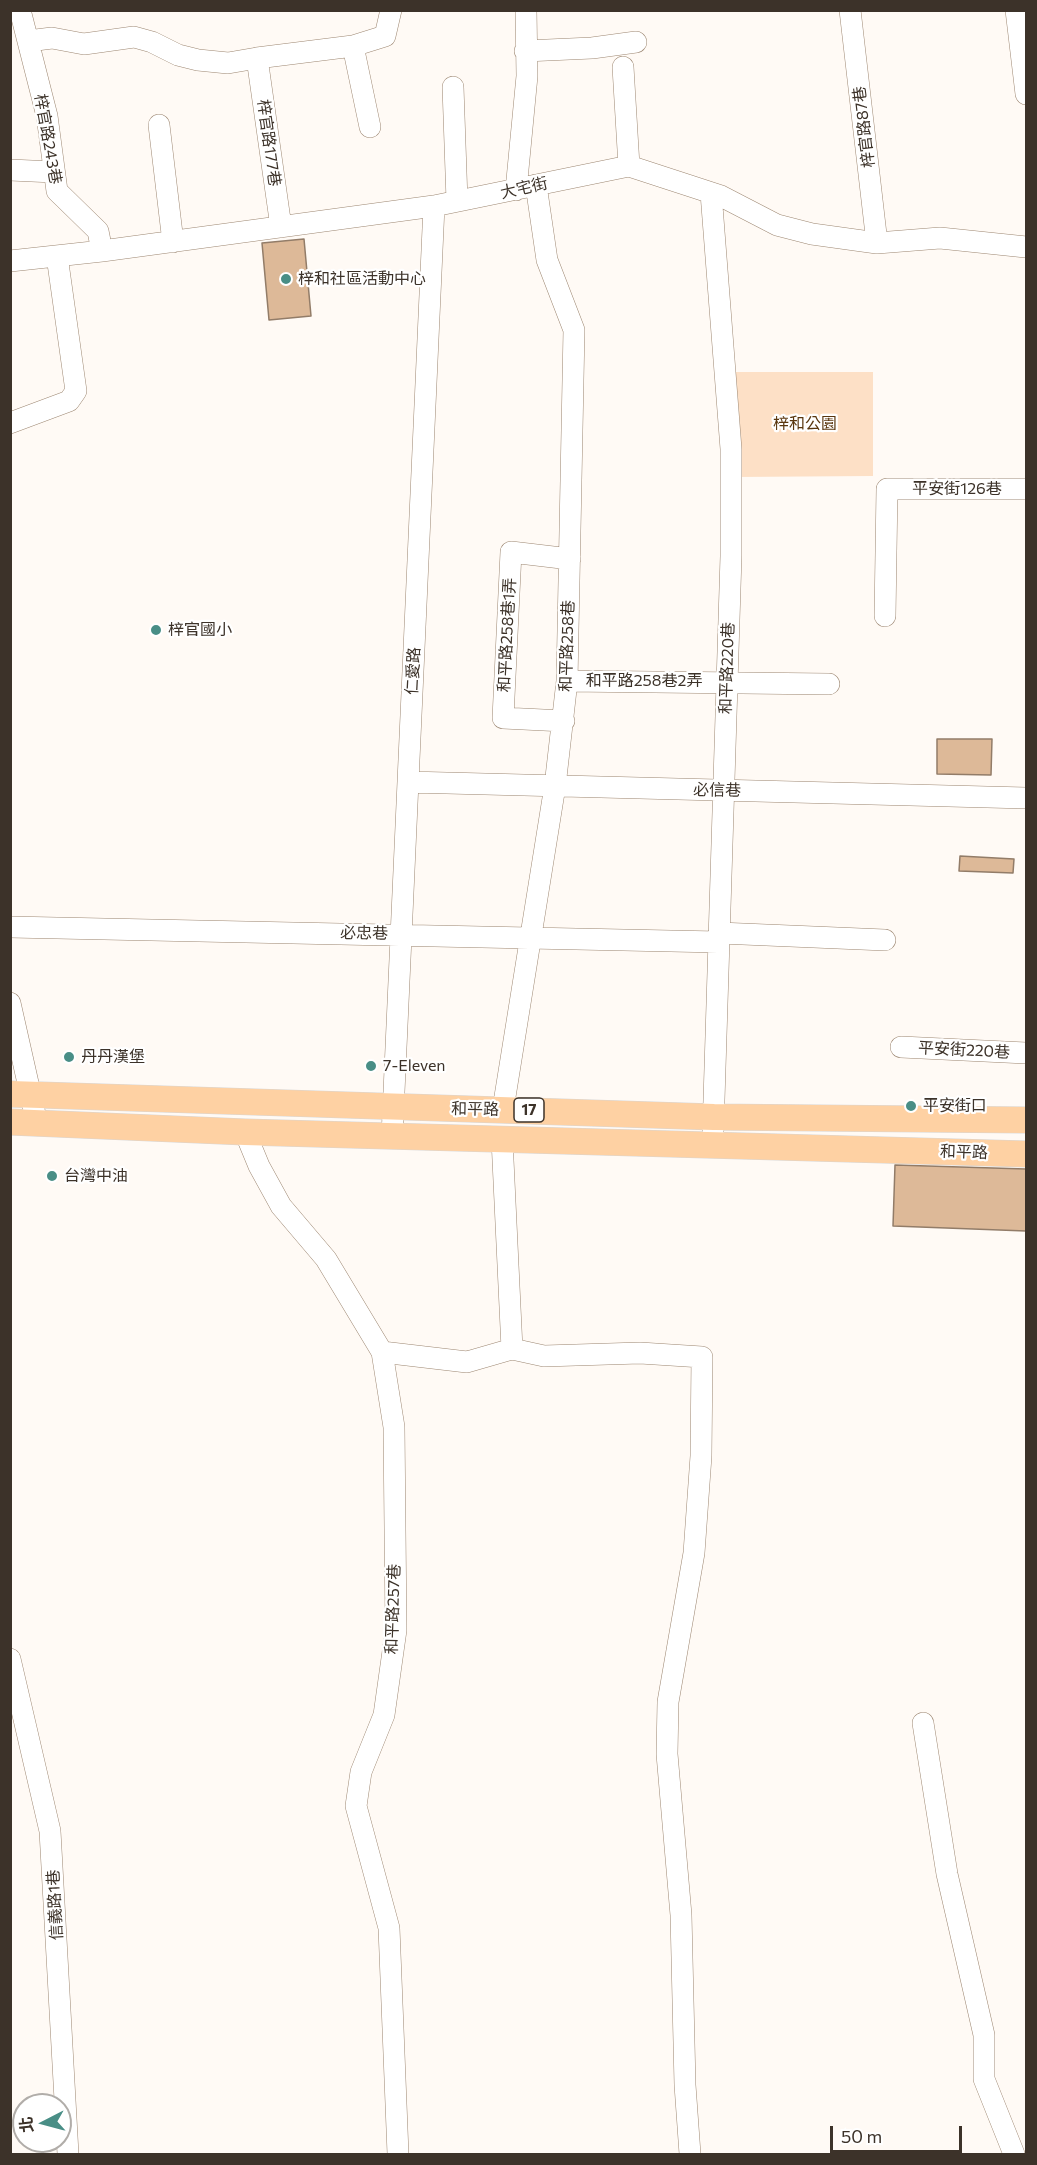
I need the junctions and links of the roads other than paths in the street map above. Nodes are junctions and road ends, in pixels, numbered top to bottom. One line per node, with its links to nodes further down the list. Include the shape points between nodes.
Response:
1 (20, 10): 6 (street, 梓官路243巷)
2 (391, 10): 8 (street, via 385,36)
3 (526, 10): 9 (street, 和平路258巷)
4 (850, 10): 26 (street, 梓官路87巷)
5 (1016, 10): 10 (street)
6 (28, 41): 11 (street, via 52,38 84,44 134,38 198,60 228,63); 19 (street, 梓官路243巷, via 47,116)
7 (636, 42): 9 (street)
8 (353, 45): 11 (street); 16 (street)
9 (525, 51): 20 (street, 和平路258巷)
10 (1023, 51): 14 (street)
11 (257, 58): 24 (street, 梓官路177巷)
12 (623, 67): 17 (street)
13 (453, 87): 22 (street)
14 (1026, 94)
15 (159, 125): 25 (street)
16 (370, 127)
17 (629, 166): 20 (street, 大宅街); 21 (street, 大宅街)
18 (10, 170): 19 (street)
19 (54, 172): 28 (street, 梓官路243巷, via 57,192 98,231)
20 (526, 188): 22 (street, 大宅街); 33 (street, 和平路258巷, via 547,260 574,330)
21 (711, 193): 26 (street, 大宅街, via 777,225); 36 (street, 和平路220巷, via 731,449)
22 (457, 201): 23 (street, 大宅街)
23 (434, 206): 24 (street, 大宅街); 39 (street, 仁愛路)
24 (281, 227): 25 (street, 大宅街)
25 (173, 242): 28 (street, 大宅街)
26 (877, 243): 27 (street, 大宅街, via 940,238)
27 (1026, 247)
28 (102, 251): 29 (street, 大宅街)
29 (57, 256): 30 (street, 大宅街); 31 (street, via 76,391 69,401)
30 (10, 261)
31 (10, 423)
32 (1026, 489): 34 (street, 平安街126巷, via 887,489)
33 (570, 559): 35 (street, 和平路258巷); 38 (street, 和平路258巷1弄, via 511,552 503,718)
34 (885, 616)
35 (567, 681): 36 (street, 和平路258巷2弄); 38 (street, 和平路258巷)
36 (727, 682): 37 (street, 和平路258巷2弄); 41 (street, 和平路220巷)
37 (829, 684)
38 (564, 721): 40 (street, 和平路258巷)
39 (408, 782): 40 (street, 必信巷); 44 (street, 仁愛路)
40 (555, 786): 41 (street, 必信巷); 45 (street, 和平路258巷)
41 (723, 790): 42 (street, 必信巷); 46 (street, 和平路220巷)
42 (1026, 798)
43 (10, 927): 44 (street, 必忠巷)
44 (401, 934): 45 (street, 必忠巷); 52 (street, 仁愛路)
45 (531, 938): 46 (street, 必忠巷); 53 (street, 和平路258巷)
46 (719, 938): 47 (street, 必忠巷); 54 (street, 和平路220巷)
47 (885, 940)
48 (10, 1003): 51 (street)
49 (901, 1047): 50 (street, 平安街220巷)
50 (1026, 1053)
51 (21, 1094): 52 (main road, 和平路 / 17); 57 (street)
52 (393, 1107): 53 (main road, 和平路 / 17); 59 (street, 仁愛路)
53 (503, 1109): 54 (main road, 和平路 / 17)
54 (714, 1117): 55 (main road, 和平路 / 17); 61 (street, 和平路220巷)
55 (1026, 1120)
56 (10, 1122): 57 (main road, 17)
57 (38, 1123): 58 (main road, 和平路 / 17)
58 (245, 1132): 59 (main road, 和平路 / 17); 64 (street, 和平路257巷, via 281,1206 326,1259)
59 (392, 1136): 60 (main road, 和平路 / 17)
60 (502, 1138): 61 (main road, 和平路 / 17); 63 (street)
61 (712, 1144): 62 (main road, 和平路 / 17)
62 (1026, 1154)
63 (512, 1349): 64 (street, via 467,1362); 69 (street, via 544,1356 640,1353 702,1357 701,1456 694,1553 668,1702)
64 (382, 1352): 68 (street, 和平路257巷, via 394,1427 396,1630 384,1715 361,1772 356,1806 389,1928)
65 (10, 1659): 67 (street, 信義路1巷, via 50,1831)
66 (923, 1723): 70 (street, via 947,1874 984,2035 984,2079)
67 (68, 2154)
68 (398, 2154)
69 (690, 2154)
70 (1014, 2154)

